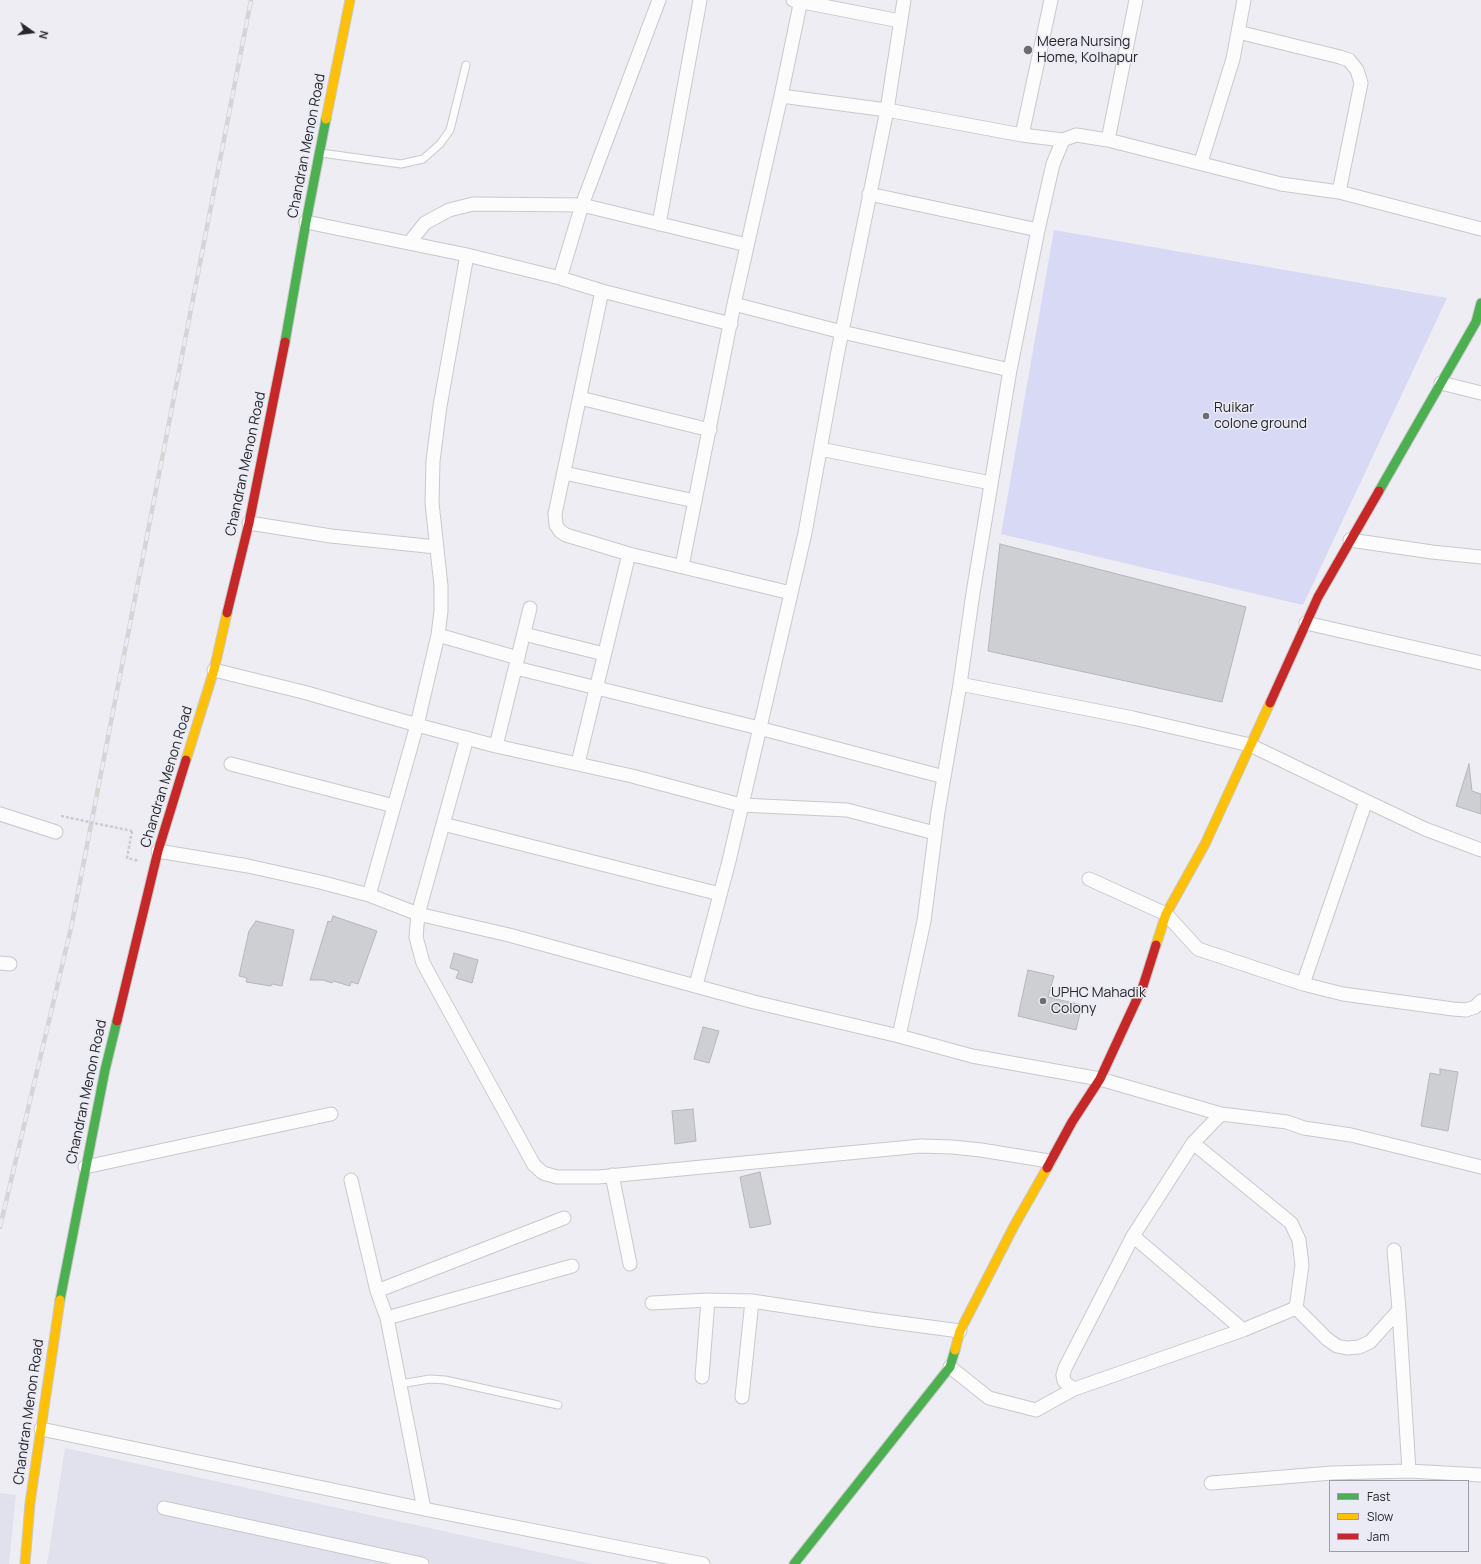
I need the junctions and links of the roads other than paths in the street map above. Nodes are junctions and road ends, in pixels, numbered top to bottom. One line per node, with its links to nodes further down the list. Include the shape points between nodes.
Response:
1 (350, 0): 17 (street, Chandran Menon Road)
2 (659, 0): 21 (street)
3 (700, 0): 23 (street)
4 (904, 0): 9 (street)
5 (1051, 0): 14 (street)
6 (1136, 0): 16 (street)
7 (1244, 0): 10 (street)
8 (798, 1): 9 (street); 12 (street)
9 (900, 21): 13 (street)
10 (1238, 32): 18 (street, via 1234,59); 19 (street, via 1340,57 1349,60 1357,70 1361,83)
11 (466, 65): 17 (lane, via 450,130 440,144 423,159 401,164)
12 (781, 96): 13 (street); 27 (street)
13 (887, 110): 14 (street); 20 (street)
14 (1022, 135): 15 (street)
15 (1063, 140): 16 (street, via 1076,135); 25 (street, via 1053,164)
16 (1108, 140): 18 (street)
17 (320, 153): 22 (street, Chandran Menon Road)
18 (1201, 162): 19 (street, via 1281,184)
19 (1339, 192): 24 (street)
20 (869, 194): 25 (street); 35 (street)
21 (582, 205): 23 (street); 26 (street, via 473,204 449,210 425,222); 29 (street)
22 (306, 222): 26 (street); 45 (street, Chandran Menon Road, via 279,377)
23 (659, 224): 27 (street)
24 (1481, 229)
25 (1038, 230): 36 (street)
26 (408, 243): 28 (street)
27 (747, 245): 32 (street)
28 (468, 255): 29 (street); 47 (street, via 432,461)
29 (560, 278): 30 (street)
30 (602, 291): 34 (street); 39 (street)
31 (1481, 303): 33 (street)
32 (734, 304): 34 (street); 35 (street)
33 (1478, 322): 37 (street)
34 (731, 324): 40 (street)
35 (842, 332): 36 (street); 41 (street)
36 (1010, 370): 43 (street)
37 (1440, 383): 38 (street); 46 (street)
38 (1481, 393)
39 (580, 398): 40 (street); 42 (street)
40 (710, 430): 44 (street)
41 (820, 448): 43 (street); 51 (street)
42 (564, 473): 44 (street); 48 (street, via 555,514 556,525 560,531)
43 (991, 483): 60 (street)
44 (695, 501): 50 (street)
45 (249, 523): 47 (street, via 331,536); 59 (street, Chandran Menon Road)
46 (1350, 540): 49 (street); 53 (street)
47 (436, 547): 55 (street, via 441,586)
48 (629, 554): 50 (street); 56 (street)
49 (1481, 557)
50 (682, 566): 51 (street)
51 (791, 593): 63 (street)
52 (530, 608): 54 (street)
53 (1306, 623): 58 (street); 65 (street)
54 (524, 634): 56 (street); 57 (street)
55 (438, 635): 57 (street); 62 (street)
56 (604, 654): 61 (street)
57 (517, 663): 61 (street); 66 (street)
58 (1481, 663)
59 (214, 670): 62 (street, via 307,693); 78 (street, Chandran Menon Road)
60 (960, 684): 65 (street); 69 (street)
61 (596, 688): 63 (street); 67 (street)
62 (417, 725): 64 (street); 72 (street)
63 (759, 728): 69 (street); 71 (street)
64 (467, 738): 66 (street); 74 (street)
65 (1250, 745): 70 (street); 83 (street, via 1205,844)
66 (496, 746): 67 (street)
67 (578, 763): 71 (street)
68 (231, 764): 72 (street)
69 (944, 777): 76 (street)
70 (1366, 801): 77 (street, via 1425,829); 84 (street)
71 (741, 805): 76 (street, via 847,810); 80 (street)
72 (394, 806): 81 (street)
73 (0, 814): 75 (street)
74 (443, 824): 80 (street); 82 (street)
75 (56, 832)
76 (935, 834): 87 (street, via 924,921)
77 (1481, 850)
78 (158, 851): 81 (street, via 248,866); 93 (street, Chandran Menon Road, via 105,1070)
79 (1089, 879): 83 (street)
80 (720, 894): 85 (street)
81 (369, 895): 82 (street)
82 (418, 914): 85 (street, via 516,936); 95 (street, via 416,937 423,962 534,1165 544,1173 557,1177)
83 (1166, 914): 84 (street, via 1198,949); 88 (street, via 1143,986)
84 (1303, 984): 86 (street, via 1343,994 1466,1010)
85 (696, 985): 87 (street, via 799,1013)
86 (1481, 1001)
87 (899, 1036): 88 (street, via 972,1056)
88 (1100, 1079): 90 (street); 92 (street)
89 (331, 1114): 93 (street)
90 (1221, 1114): 91 (street); 94 (street, via 1287,1122 1304,1128 1351,1135)
91 (1193, 1143): 98 (street); 106 (street, via 1292,1223 1299,1240 1302,1265)
92 (1049, 1161): 95 (street, via 981,1150 921,1146); 110 (street)
93 (85, 1167): 117 (street, Chandran Menon Road, via 62,1285)
94 (1481, 1167)
95 (612, 1175): 100 (street)
96 (351, 1180): 102 (street)
97 (564, 1218): 102 (street)
98 (1133, 1236): 109 (street); 114 (street, via 1065,1368 1064,1381)
99 (1394, 1250): 107 (street)
100 (630, 1264)
101 (572, 1266): 108 (street)
102 (377, 1291): 108 (street)
103 (708, 1300): 104 (street); 105 (street); 112 (street)
104 (752, 1301): 110 (street); 115 (street)
105 (652, 1303)
106 (1296, 1308): 107 (street, via 1327,1339 1347,1348 1359,1347 1370,1342); 109 (street)
107 (1399, 1310): 118 (street)
108 (387, 1318): 113 (street)
109 (1243, 1330): 114 (street)
110 (960, 1331): 111 (street)
111 (950, 1367): 114 (street, via 989,1398 1036,1410); 126 (street)
112 (702, 1377)
113 (400, 1384): 116 (lane, via 430,1379 445,1380); 122 (street)
114 (1074, 1388)
115 (742, 1397)
116 (558, 1405)
117 (41, 1429): 122 (street); 123 (street, Chandran Menon Road, via 30,1503)
118 (1408, 1471): 119 (street); 120 (street, via 1332,1473)
119 (1481, 1475)
120 (1211, 1483)
121 (164, 1508): 124 (street)
122 (424, 1509): 125 (street)
123 (25, 1564)
124 (422, 1564)
125 (703, 1564)
126 (794, 1564)

